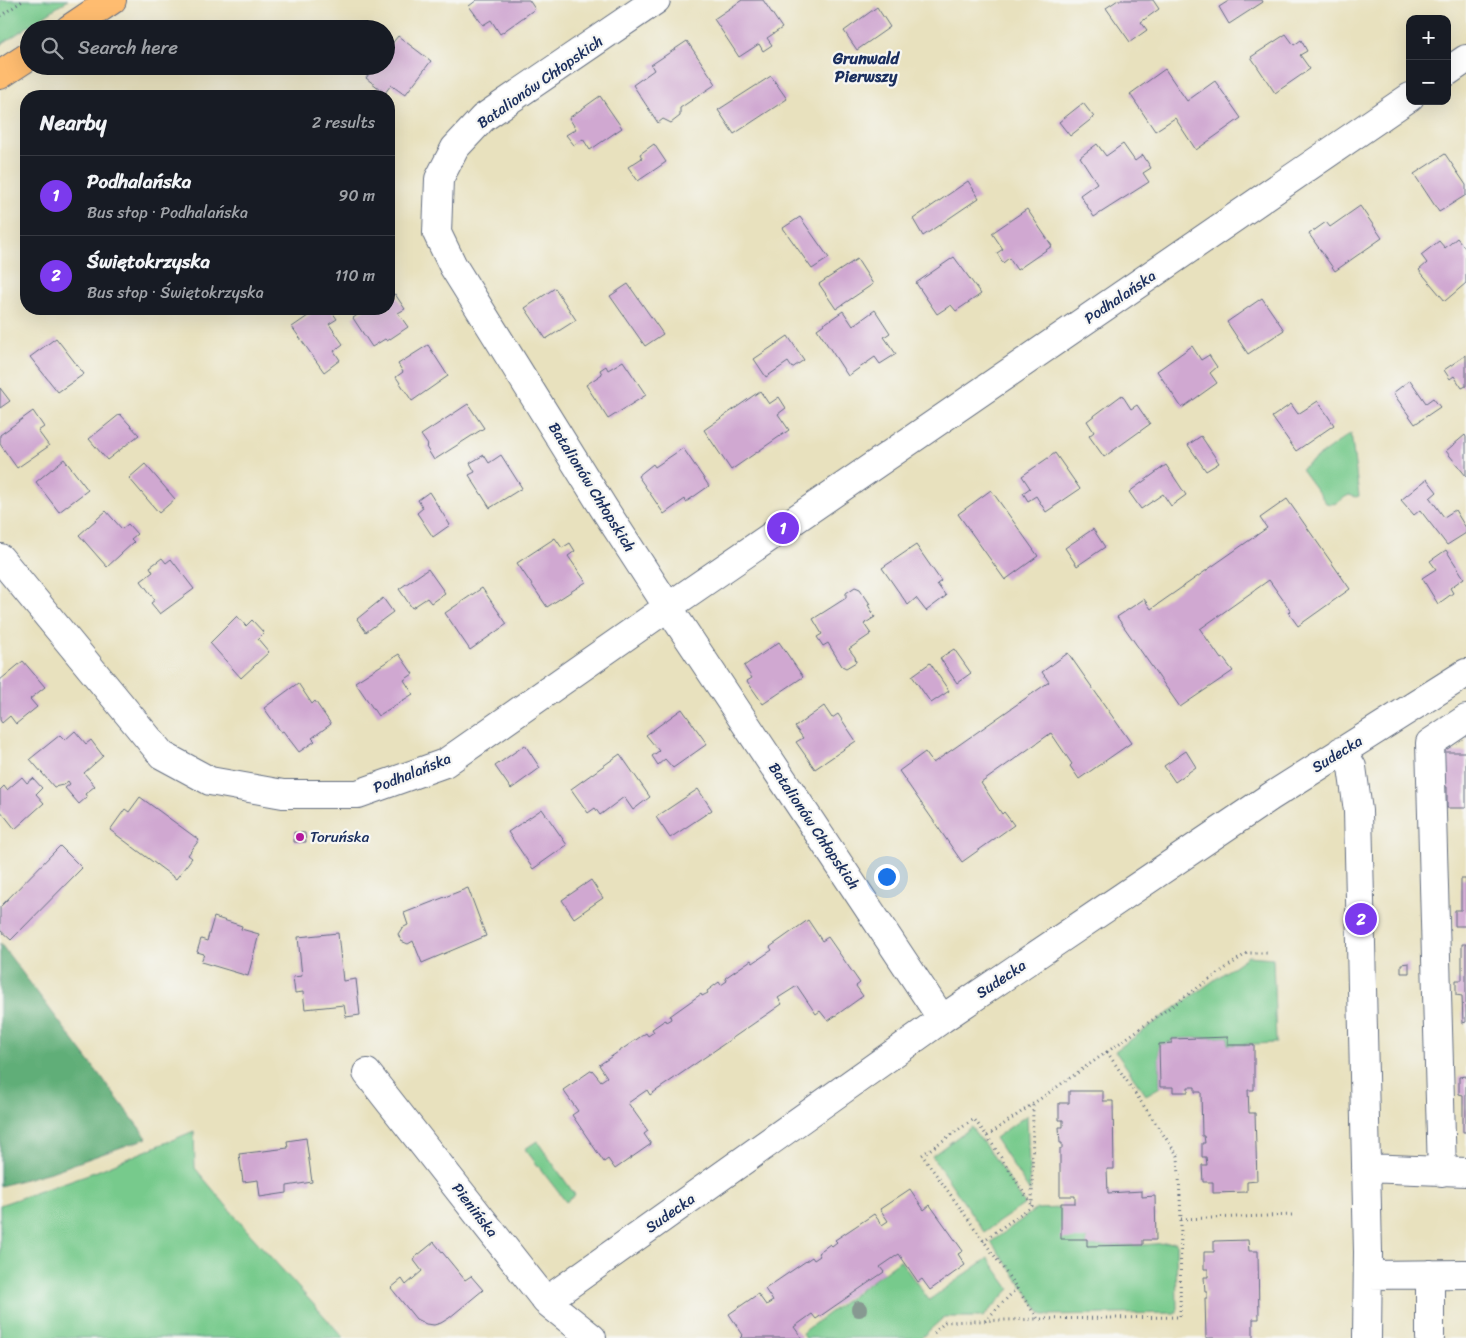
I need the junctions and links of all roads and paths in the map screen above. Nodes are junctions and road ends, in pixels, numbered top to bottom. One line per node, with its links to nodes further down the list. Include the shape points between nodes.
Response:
1 (24, 0): 4 (path)
2 (112, 0): 5 (main road)
3 (656, 0): 12 (street, Batalionów Chłopskich, via 483,118 460,142 438,178 437,233 453,266)
4 (0, 16)
5 (82, 20)
6 (1466, 59): 8 (street)
7 (20, 62): 9 (main road)
8 (1451, 69)
9 (0, 75)
10 (1406, 101): 12 (street, Podhalańska)
11 (0, 558): 12 (street, Podhalańska, via 162,754 210,781 283,794 358,794 445,763)
12 (668, 607): 17 (street, Batalionów Chłopskich)
13 (1466, 674): 15 (street, Sudecka)
14 (1466, 719): 23 (street, via 1430,742)
15 (1341, 751): 17 (street, Sudecka); 22 (street, via 1352,767 1358,810)
16 (1269, 953): 18 (path, via 1247,953)
17 (942, 1019): 32 (street, Sudecka)
18 (1107, 1052): 20 (path); 26 (path, via 1178,1156)
19 (367, 1073): 32 (street, Pienińska)
20 (1033, 1104): 21 (path); 24 (path)
21 (987, 1136): 24 (path); 27 (path, via 974,1119 922,1155)
22 (1366, 1168): 23 (street); 30 (street)
23 (1454, 1172)
24 (1032, 1206): 27 (path)
25 (1294, 1216): 26 (path)
26 (1181, 1219): 33 (path, via 1180,1316)
27 (983, 1240): 31 (path)
28 (1430, 1274): 29 (street); 30 (street); 38 (street)
29 (1466, 1274)
30 (1368, 1275): 37 (street)
31 (1017, 1288): 33 (path); 34 (path)
32 (546, 1301): 36 (street, Pienińska)
33 (1038, 1319): 34 (path)
34 (985, 1321): 35 (path, via 945,1322)
35 (934, 1333)
36 (592, 1338)
37 (1367, 1338)
38 (1430, 1338)

